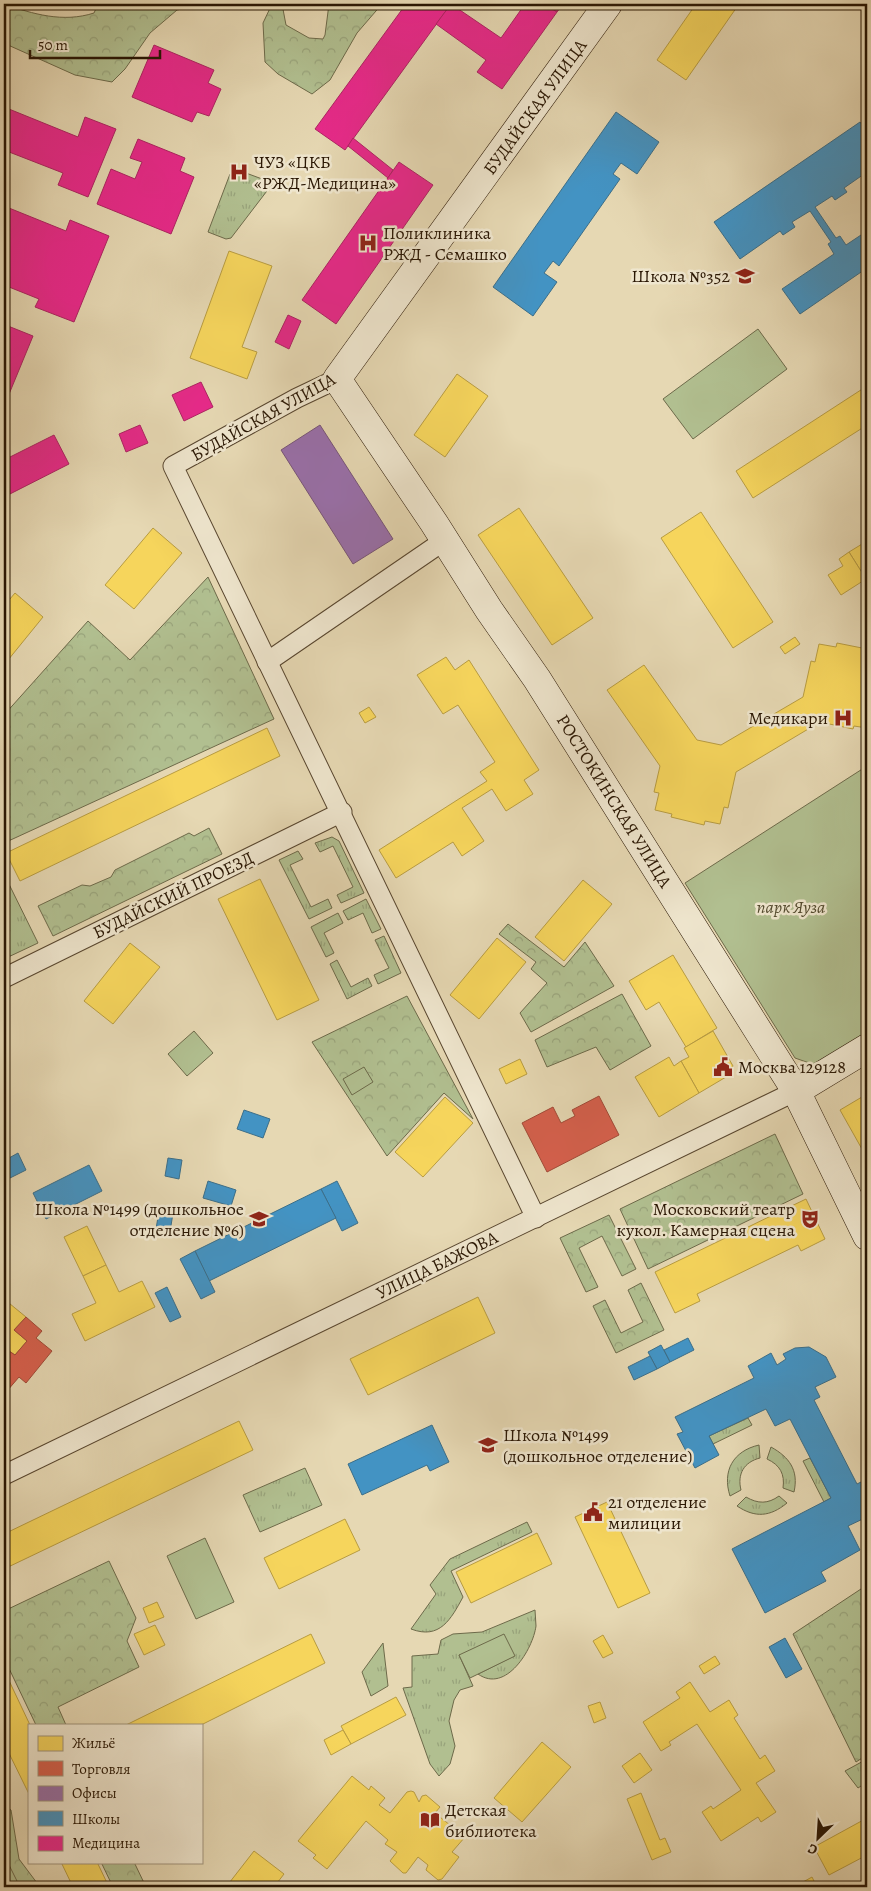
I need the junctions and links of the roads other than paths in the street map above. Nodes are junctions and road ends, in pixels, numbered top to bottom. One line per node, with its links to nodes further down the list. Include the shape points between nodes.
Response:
1 (608, 4): 2 (street, БУДАЙСКАЯ УЛИЦА)
2 (337, 379): 3 (street, РОСТОКИНСКАЯ УЛИЦА); 4 (street, БУДАЙСКАЯ УЛИЦА, via 174,466)
3 (445, 540): 4 (street); 8 (street, РОСТОКИНСКАЯ УЛИЦА, via 576,740)
4 (267, 662): 5 (street, БУДАЙСКАЯ УЛИЦА)
5 (342, 812): 6 (street, БУДАЙСКИЙ ПРОЕЗД); 9 (street, БУДАЙСКАЯ УЛИЦА)
6 (4, 978)
7 (867, 1048): 8 (street, УЛИЦА БАЖОВА)
8 (796, 1091): 9 (street, УЛИЦА БАЖОВА); 10 (street, РОСТОКИНСКАЯ УЛИЦА)
9 (536, 1218): 11 (street, УЛИЦА БАЖОВА)
10 (867, 1236)
11 (4, 1475)

